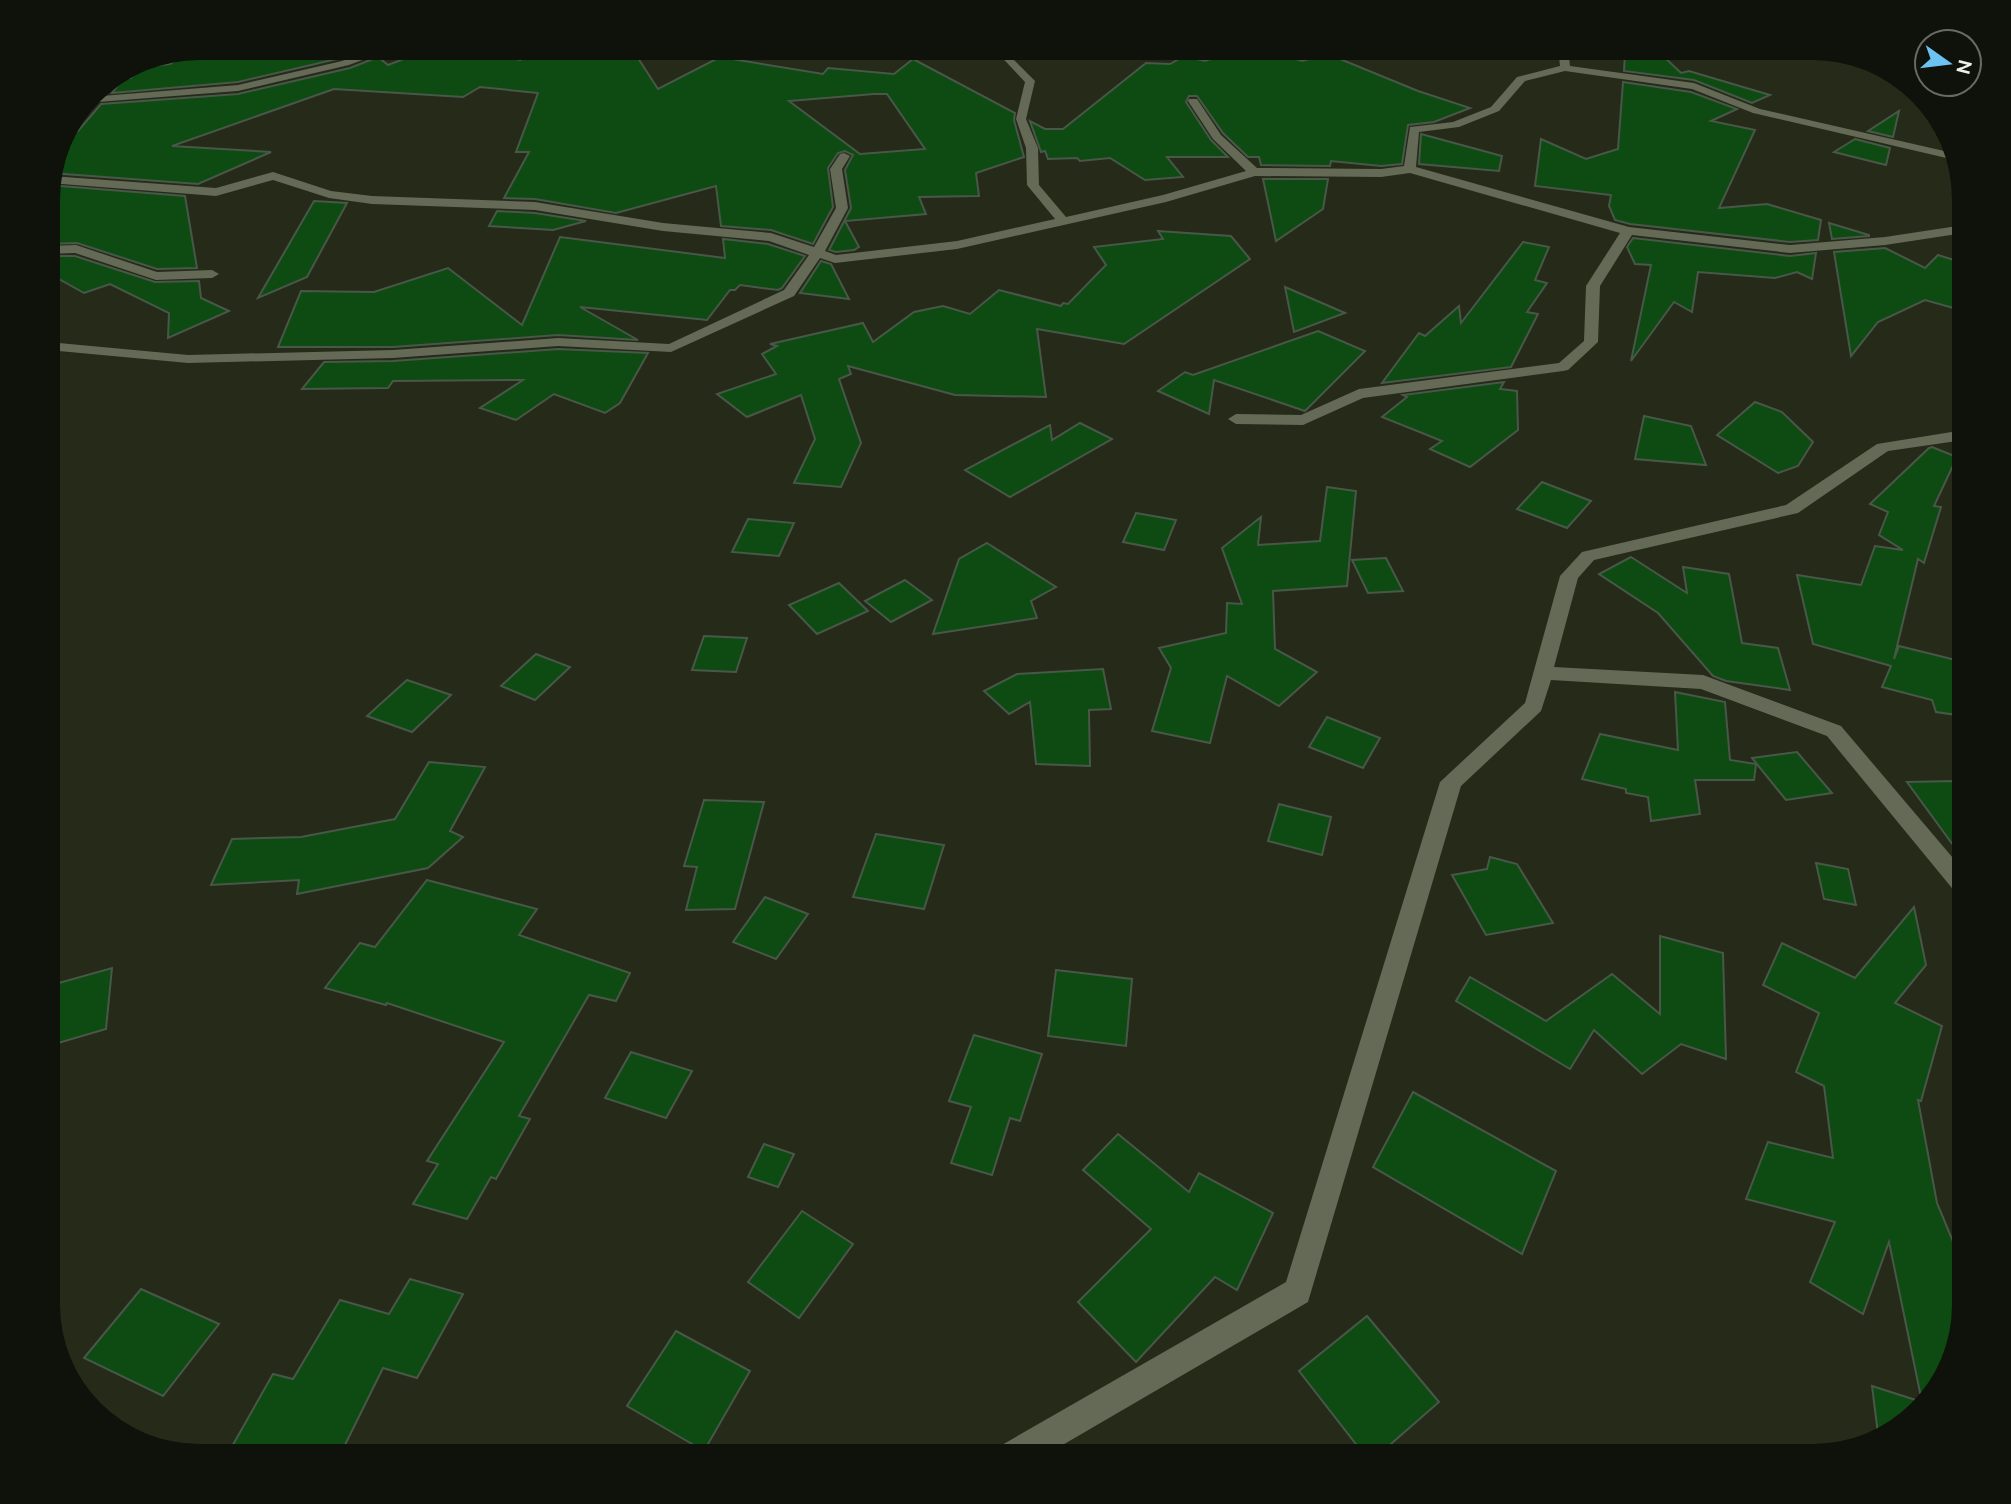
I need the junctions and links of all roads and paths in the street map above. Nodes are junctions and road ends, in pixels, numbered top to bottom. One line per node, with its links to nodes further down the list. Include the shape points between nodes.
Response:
1 (354, 60): 5 (street, via 238,88)
2 (1009, 60): 12 (street, via 1030,80 1021,119 1032,148 1033,185)
3 (1564, 60): 4 (street)
4 (1565, 68): 7 (street, via 1694,86 1757,111); 9 (street, via 1521,79 1495,109 1455,125 1414,128)
5 (101, 99)
6 (1193, 101): 10 (street, via 1217,137)
7 (1945, 155)
8 (844, 156): 16 (street, via 836,169 842,208)
9 (1410, 169): 10 (street); 13 (street)
10 (1254, 172): 12 (street)
11 (61, 181): 16 (street, via 216,192 273,176 329,194 535,206 663,227 771,237)
12 (1063, 221): 16 (street, via 957,245 835,258)
13 (1628, 231): 14 (street, via 1790,249 1885,242); 19 (street, via 1593,286 1591,342 1563,367 1359,394 1303,420)
14 (1952, 231)
15 (60, 249): 17 (street, via 76,248 156,275)
16 (817, 253): 18 (street, via 789,293 671,348 558,342 393,354 188,359)
17 (212, 274)
18 (60, 347)
19 (1236, 419)
20 (1952, 436): 21 (street, via 1883,447 1792,509 1588,556 1569,576)
21 (1543, 673): 22 (street, via 1703,682 1834,731); 23 (street, via 1534,706 1451,782 1298,1292)
22 (1952, 873)
23 (1034, 1444)

